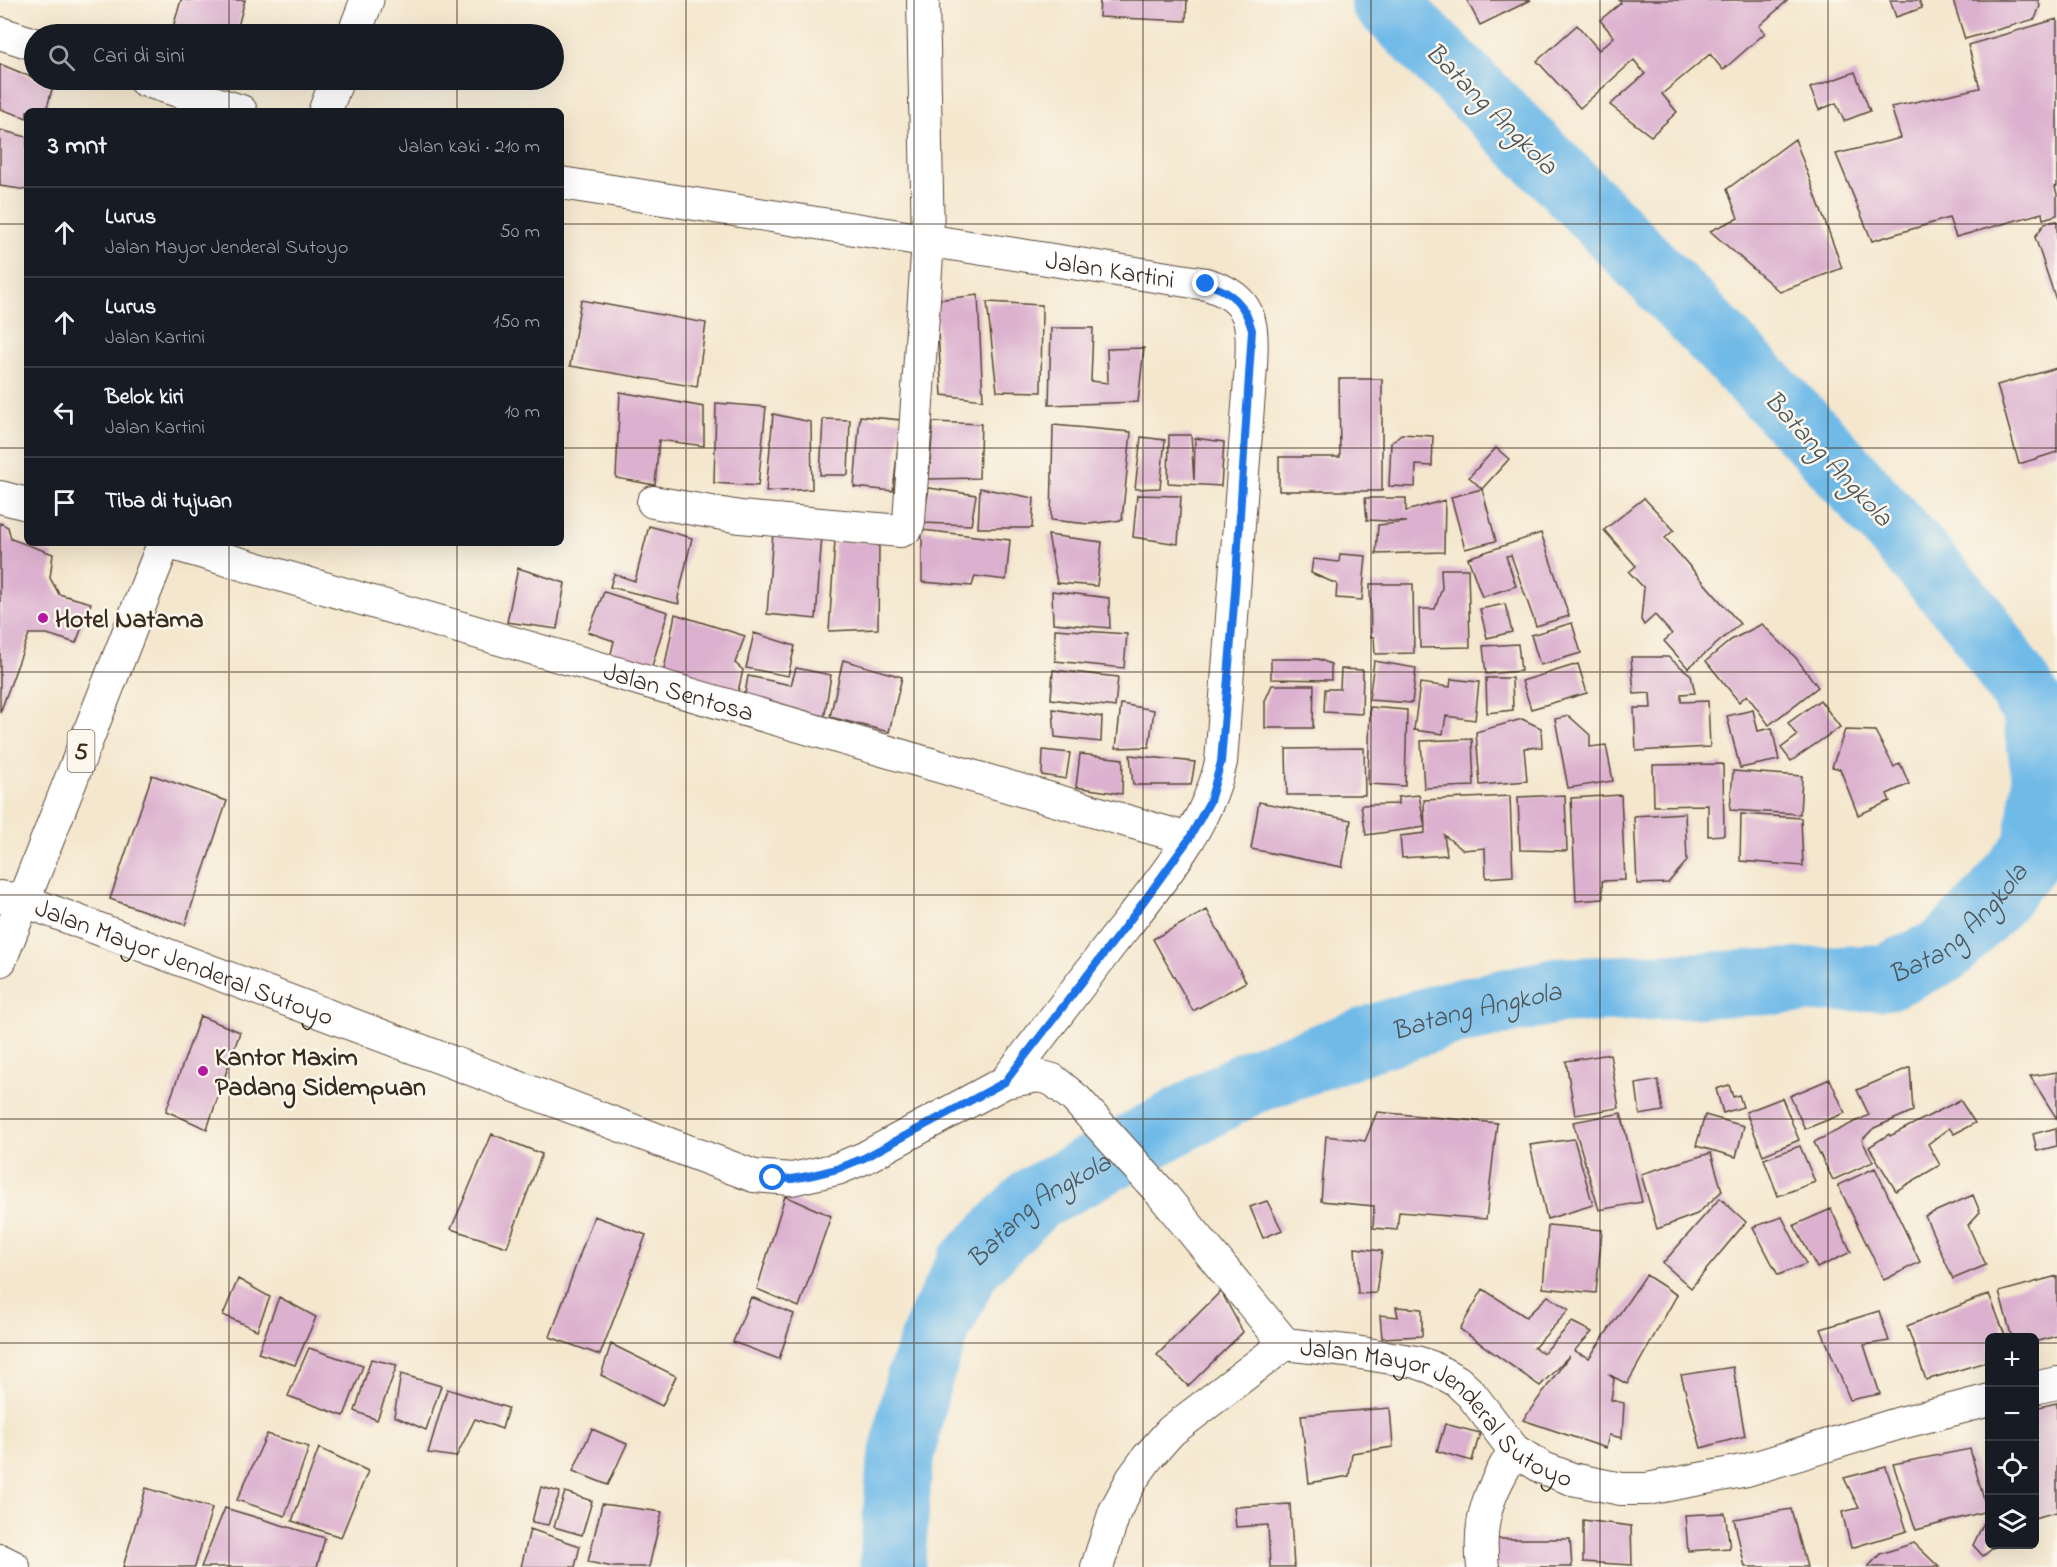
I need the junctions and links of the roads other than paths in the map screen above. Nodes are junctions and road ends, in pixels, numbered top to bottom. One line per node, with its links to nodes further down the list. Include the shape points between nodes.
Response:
1 (367, 0): 3 (highway)
2 (923, 0): 11 (street)
3 (358, 24)
4 (0, 33): 5 (street)
5 (24, 41)
6 (175, 90): 8 (street)
7 (333, 90): 9 (highway)
8 (232, 108)
9 (326, 108)
10 (564, 183): 11 (street, Jalan Kartini)
11 (928, 240): 13 (street, via 907,528 901,531 775,521); 17 (street, Jalan Kartini, via 1206,284 1237,299 1249,319 1251,367 1221,762 1210,801)
12 (0, 497): 14 (street)
13 (653, 501)
14 (24, 503)
15 (165, 546): 18 (highway, 5)
16 (176, 546): 17 (street, Jalan Sentosa)
17 (1189, 839): 20 (street, Jalan Kartini)
18 (11, 898): 19 (highway, 5); 20 (street, Jalan Mayor Jenderal Sutoyo, via 754,1176 792,1179 837,1169)
19 (0, 960)
20 (1005, 1082): 21 (street, Jalan Mayor Jenderal Sutoyo, via 1039,1076 1059,1083 1161,1193)
21 (1285, 1344): 25 (street, Jalan Mayor Jenderal Sutoyo, via 1431,1367 1471,1394); 28 (street, via 1172,1431 1148,1457 1115,1511)
22 (2057, 1383): 23 (street)
23 (2039, 1387)
24 (1985, 1401): 25 (street, Jalan Mayor Jenderal Sutoyo, via 1747,1470 1647,1489 1621,1489 1572,1479 1543,1468)
25 (1514, 1450): 29 (street, via 1486,1506 1482,1524)
26 (0, 1560): 27 (street)
27 (15, 1567)
28 (1097, 1567)
29 (1483, 1567)

